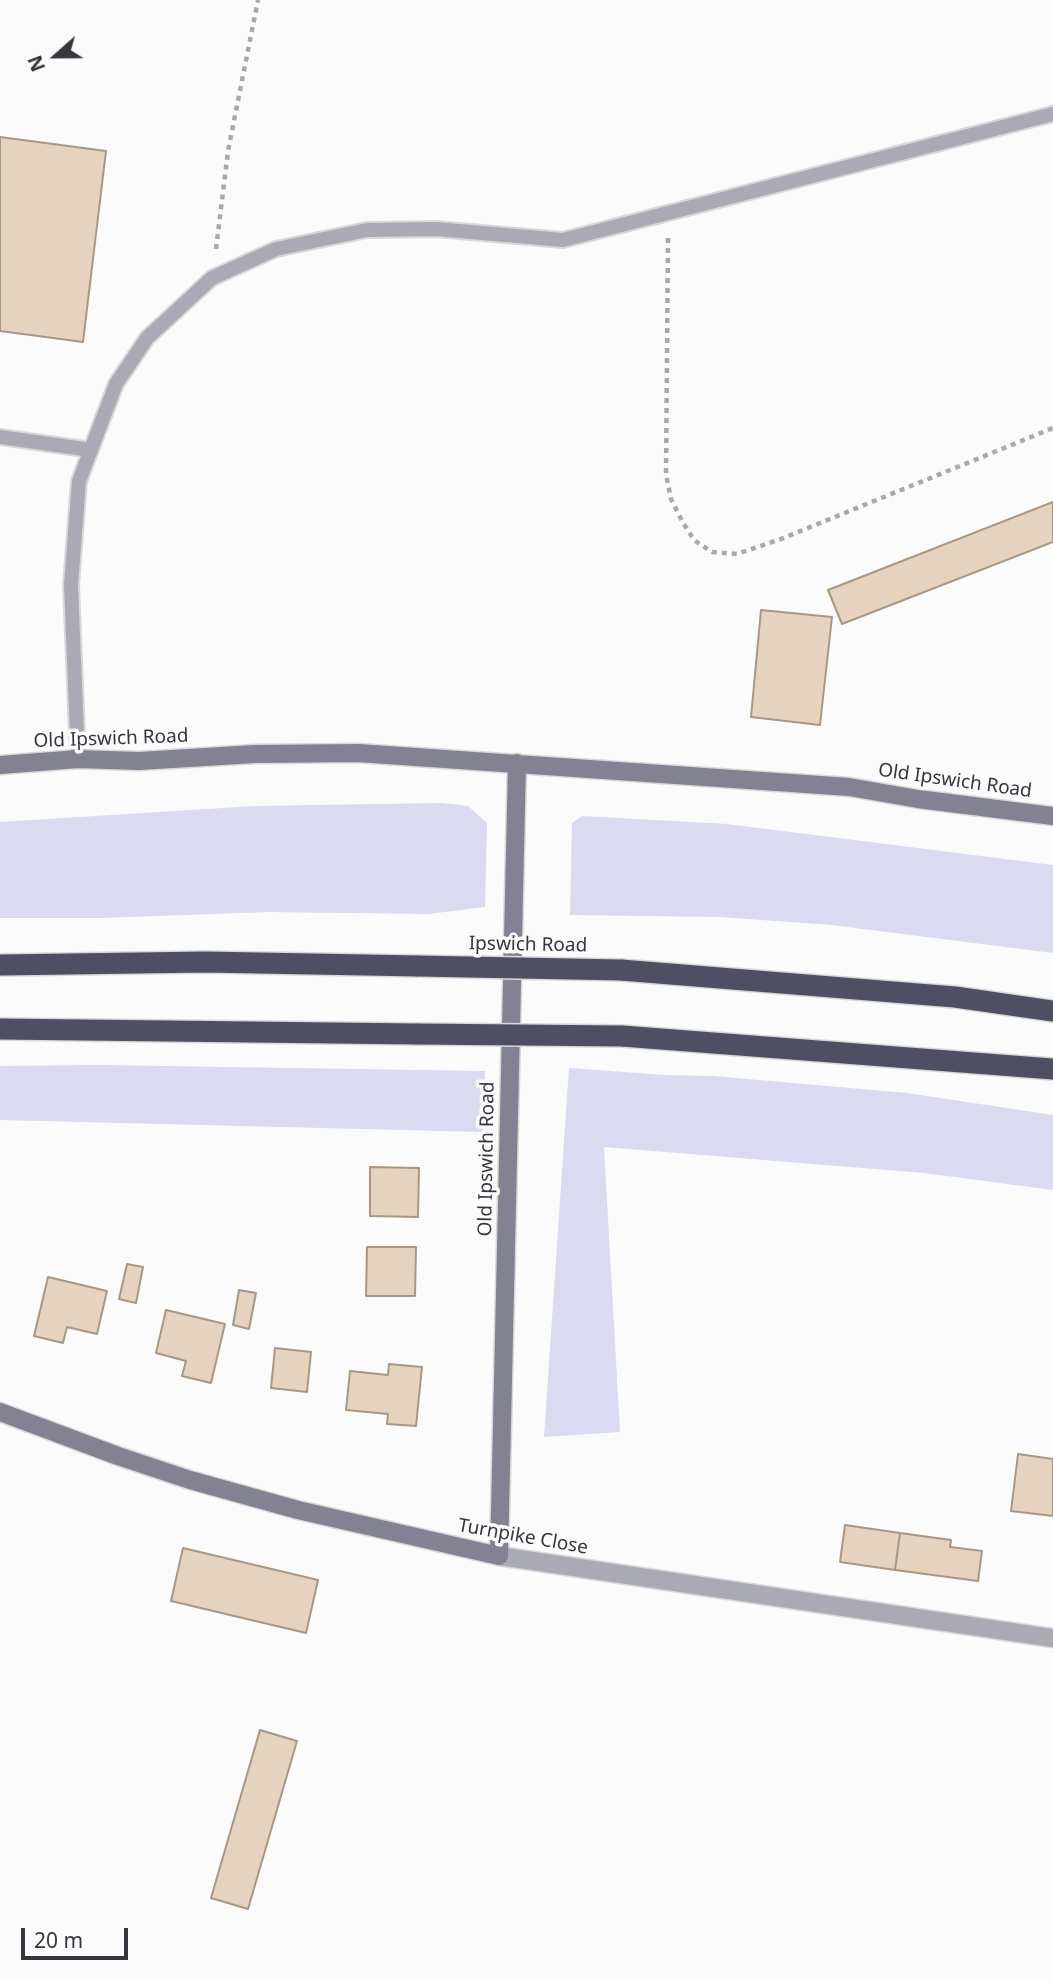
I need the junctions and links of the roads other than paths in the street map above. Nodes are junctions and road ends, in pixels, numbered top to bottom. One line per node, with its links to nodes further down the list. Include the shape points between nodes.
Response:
1 (1053, 114): 3 (lane, via 563,240 436,229 367,230 276,249 212,278 146,338 116,384)
2 (0, 437): 3 (lane)
3 (91, 450): 4 (lane, via 79,481 71,585)
4 (78, 759): 5 (street, Old Ipswich Road, via 358,753); 6 (street, Old Ipswich Road)
5 (517, 763): 7 (street, Old Ipswich Road, via 849,787); 13 (street, Old Ipswich Road)
6 (0, 765)
7 (1053, 816)
8 (0, 965): 9 (highway, Ipswich Road, bridge, via 206,962 621,970 955,997)
9 (1053, 1011)
10 (0, 1029): 11 (highway, bridge, via 622,1037)
11 (1053, 1069)
12 (0, 1412): 13 (street, Turnpike Close, via 190,1480)
13 (499, 1556): 14 (street, Turnpike Close)
14 (1053, 1639)

